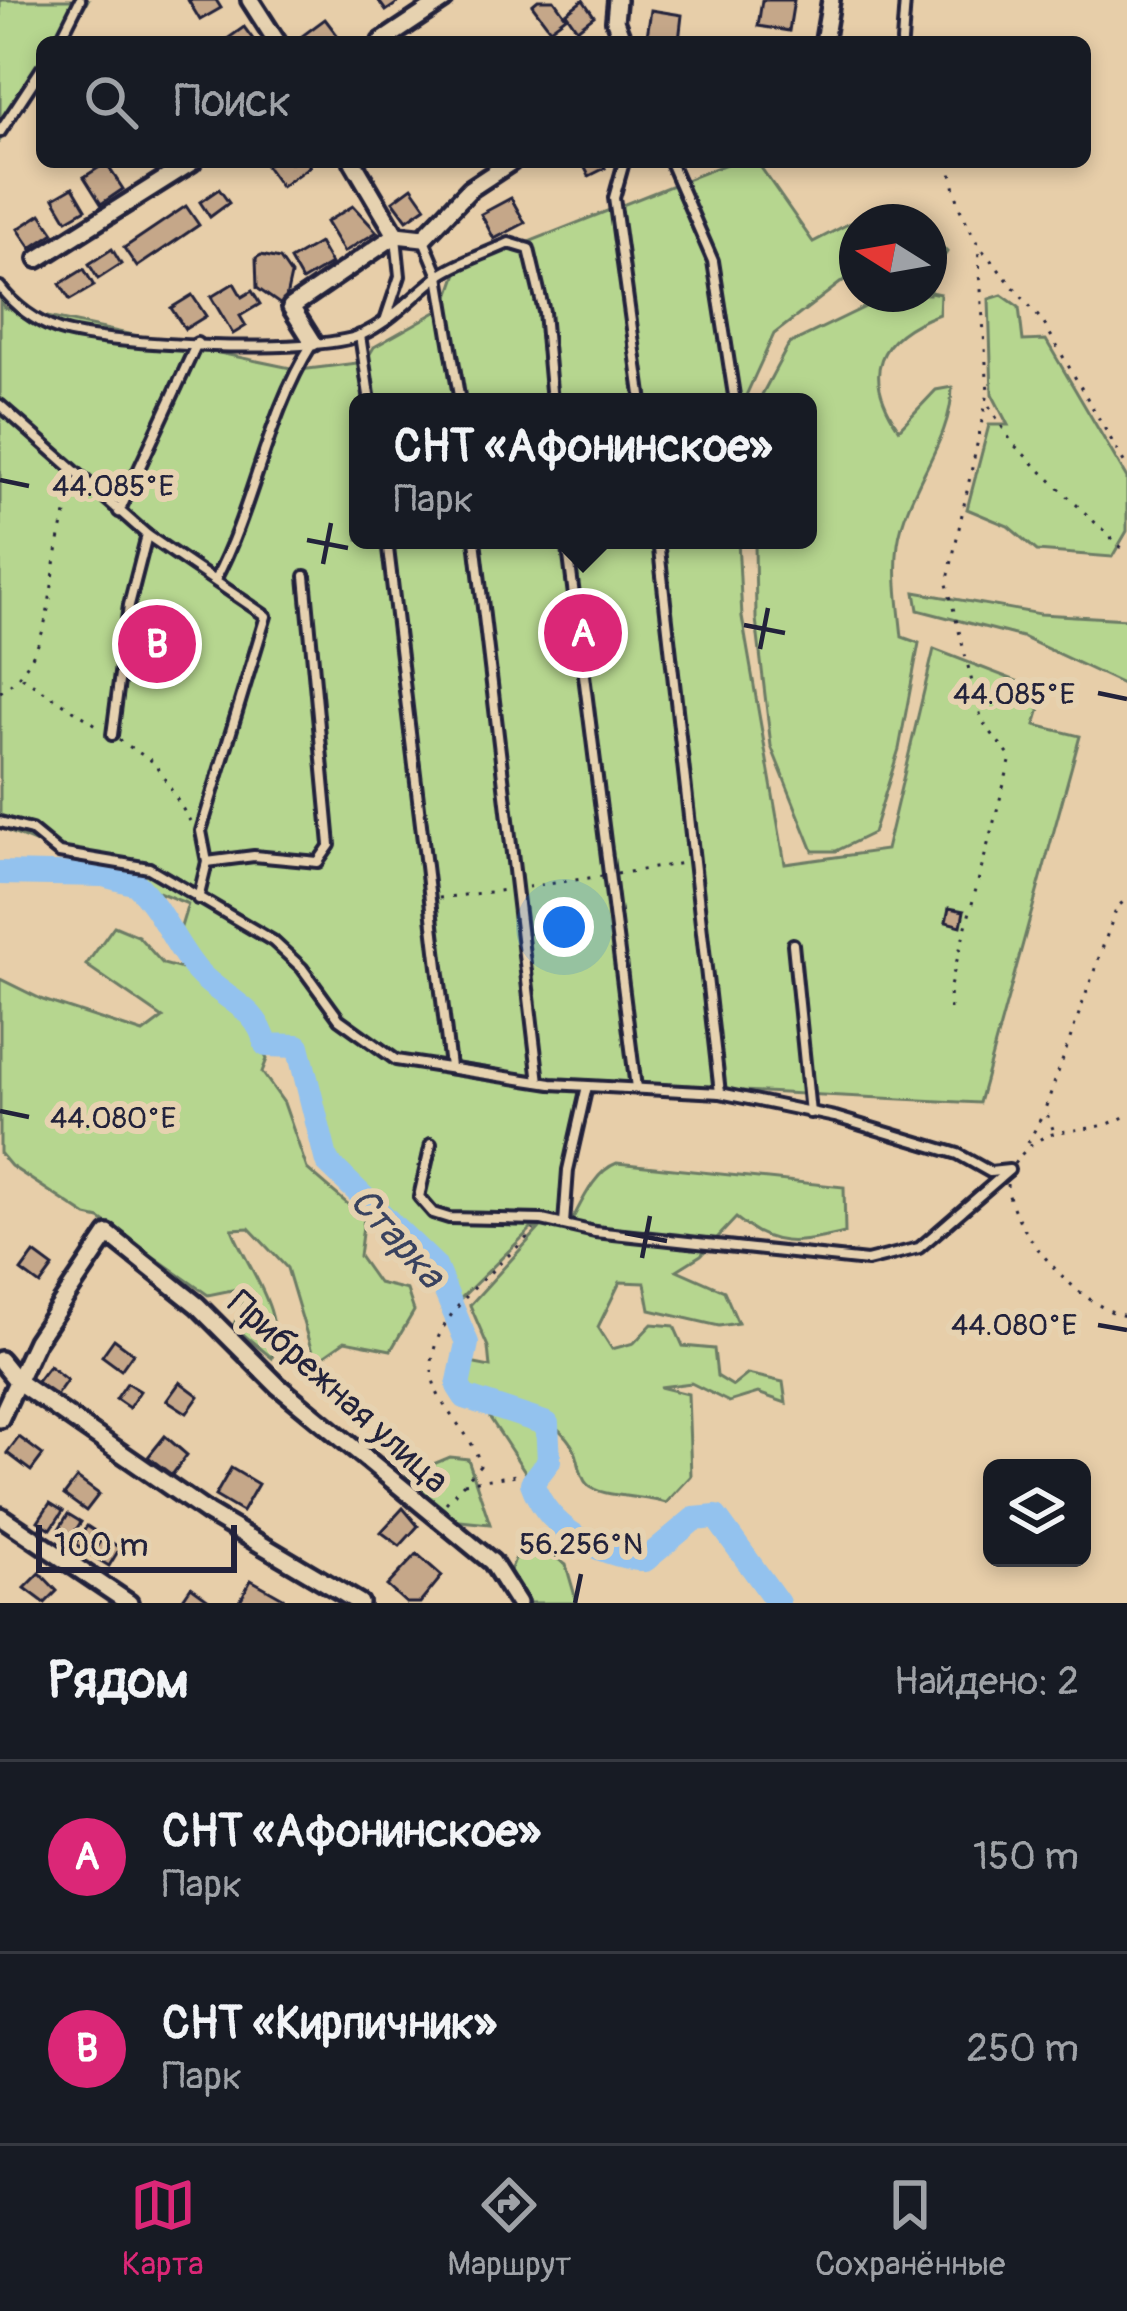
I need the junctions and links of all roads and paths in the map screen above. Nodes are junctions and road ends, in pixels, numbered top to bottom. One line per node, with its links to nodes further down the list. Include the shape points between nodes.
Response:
1 (80, 0): 7 (lane)
2 (250, 0): 8 (street)
3 (444, 0): 9 (street)
4 (617, 0): 10 (street)
5 (831, 0): 11 (street)
6 (905, 0): 12 (lane)
7 (61, 36)
8 (273, 36)
9 (390, 36)
10 (621, 36)
11 (825, 36)
12 (902, 36)
13 (36, 77): 14 (lane)
14 (0, 132)
15 (182, 168): 24 (street)
16 (356, 168): 21 (street)
17 (502, 168): 22 (street)
18 (622, 168): 34 (lane, via 614,198)
19 (673, 168): 35 (lane, via 713,261)
20 (950, 168): 23 (path)
21 (396, 236): 22 (street); 27 (lane, via 400,276); 29 (street, via 291,307)
22 (423, 238): 25 (lane)
23 (978, 244): 36 (path); 38 (path, via 1042,322)
24 (38, 259)
25 (439, 276): 27 (lane); 32 (lane); 33 (lane, via 509,243 530,249)
26 (0, 287): 30 (lane, via 62,331)
27 (385, 321): 28 (lane)
28 (360, 335): 29 (lane); 31 (lane)
29 (313, 342): 30 (lane); 48 (lane)
30 (197, 343): 40 (lane)
31 (369, 393)
32 (458, 393)
33 (551, 393)
34 (641, 393)
35 (735, 393)
36 (988, 402): 46 (path, via 1013,444); 62 (path, via 947,584 978,710 1011,758)
37 (0, 405): 39 (lane)
38 (1127, 467)
39 (83, 480): 40 (lane); 49 (path, via 59,530 43,636)
40 (119, 512): 41 (lane)
41 (147, 536): 48 (lane); 51 (lane)
42 (388, 549): 58 (lane)
43 (476, 549): 57 (lane)
44 (567, 549): 56 (lane)
45 (659, 549): 55 (lane)
46 (1127, 553)
47 (305, 576): 54 (lane, via 330,845 318,862)
48 (215, 580): 53 (lane, via 266,616)
49 (22, 676): 50 (path); 51 (path)
50 (0, 692)
51 (112, 735): 53 (path, via 154,764)
52 (0, 822): 59 (lane, via 31,830 59,853 148,868)
53 (201, 831): 54 (lane)
54 (207, 862): 59 (lane)
55 (692, 863): 56 (path); 67 (lane)
56 (605, 876): 57 (path); 66 (lane)
57 (518, 888): 58 (path); 64 (lane)
58 (427, 898): 63 (lane)
59 (198, 899): 63 (lane, via 280,946 339,1018 386,1055)
60 (1127, 899): 68 (path)
61 (793, 944): 69 (lane)
62 (950, 1009)
63 (450, 1067): 64 (lane)
64 (539, 1082): 65 (lane)
65 (587, 1086): 66 (lane); 76 (lane)
66 (636, 1088): 67 (lane)
67 (720, 1093): 69 (lane)
68 (1045, 1109): 71 (path); 73 (path)
69 (810, 1113): 74 (lane, via 958,1154 990,1172)
70 (1127, 1115): 71 (path, via 1109,1126)
71 (1054, 1130): 73 (path)
72 (431, 1144): 75 (lane, via 418,1188 433,1213)
73 (1028, 1144): 74 (path)
74 (1009, 1170): 76 (lane, via 919,1249 867,1261); 77 (path, via 1016,1214 1069,1285)
75 (542, 1220): 76 (lane); 82 (path, via 447,1317 432,1352 437,1391 476,1448 480,1466)
76 (563, 1224)
77 (1127, 1316)
78 (0, 1360): 79 (street)
79 (17, 1381): 80 (street); 84 (street, Прибрежная улица, via 108,1234); 86 (street, via 208,1513)
80 (0, 1419)
81 (516, 1475): 82 (path)
82 (462, 1483): 84 (path)
83 (0, 1516): 85 (street)
84 (435, 1520): 87 (street, Прибрежная улица, via 492,1562)
85 (129, 1603)
86 (359, 1603)
87 (518, 1603)

